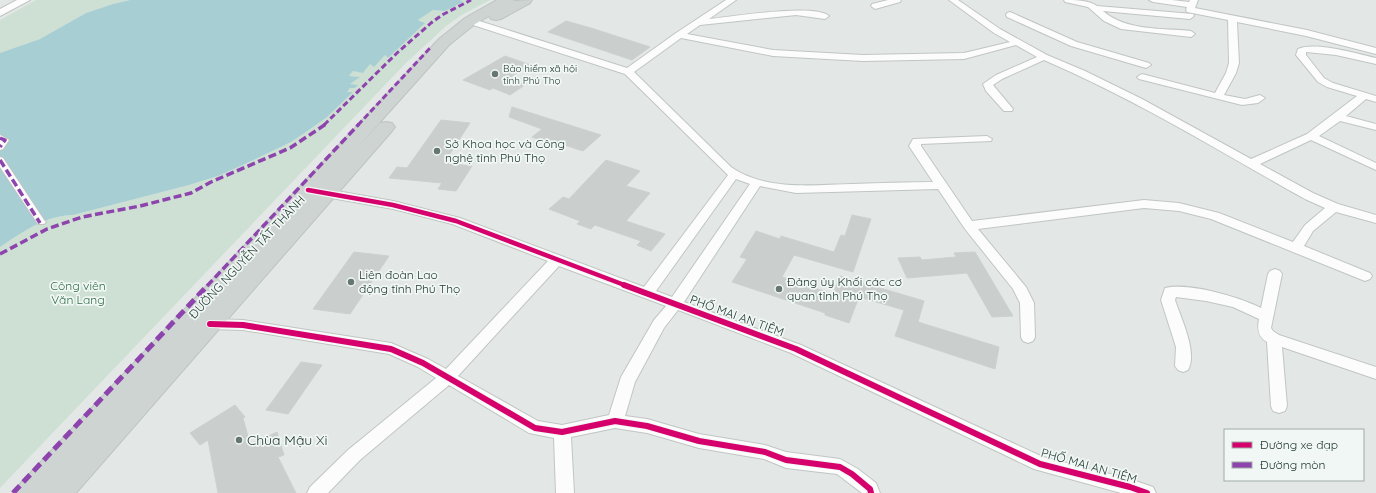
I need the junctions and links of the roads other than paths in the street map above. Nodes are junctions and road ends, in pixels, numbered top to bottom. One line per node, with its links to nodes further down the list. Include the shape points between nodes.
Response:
1 (24, 0): 12 (street)
2 (507, 0): 17 (main road, ĐƯỜNG NGUYỄN TẤT THÀNH)
3 (525, 0): 17 (main road, ĐƯỜNG NGUYỄN TẤT THÀNH)
4 (732, 0): 18 (street)
5 (897, 0): 10 (street)
6 (953, 0): 21 (street)
7 (1068, 0): 11 (street)
8 (1153, 0): 9 (street)
9 (1193, 2): 16 (street, via 1190,10)
10 (875, 6)
11 (1096, 8): 15 (street); 19 (street, via 1107,19 1124,27)
12 (0, 13)
13 (1010, 15): 25 (street, via 1092,51)
14 (825, 16): 18 (street, via 796,12)
15 (1190, 16)
16 (1232, 18): 22 (street, via 1307,33); 29 (street, via 1234,63)
17 (476, 22): 26 (street); 45 (main road, ĐƯỜNG NGUYỄN TẤT THÀNH, via 444,42)
18 (698, 23): 20 (street)
19 (1191, 34)
20 (678, 35): 21 (street, via 773,53 863,58 964,56); 26 (street)
21 (1019, 42): 23 (street)
22 (1376, 51)
23 (1044, 57): 32 (street, via 988,84); 40 (street, via 1138,101)
24 (1376, 61): 28 (street, via 1336,52 1305,49 1301,51 1321,80)
25 (1146, 65)
26 (628, 72): 42 (street, via 695,136 720,164)
27 (1142, 77): 29 (street)
28 (1364, 96): 31 (street); 33 (street)
29 (1218, 97): 30 (street, via 1246,103)
30 (1260, 98)
31 (1376, 99)
32 (1008, 109)
33 (1338, 117): 34 (street); 35 (street)
34 (1376, 127)
35 (1311, 136): 40 (street); 41 (street)
36 (0, 138): 38 (street, via 5,140)
37 (987, 139): 44 (street, via 917,141 915,146)
38 (0, 147)
39 (0, 160): 48 (street)
40 (1250, 164): 46 (street, via 1308,196)
41 (1376, 167)
42 (734, 174): 43 (street); 54 (street)
43 (757, 182): 44 (street, via 796,189); 55 (street)
44 (940, 185): 49 (street)
45 (317, 192): 51 (street, PHỐ MAI AN TIÊM, via 393,205 456,221); 57 (main road, ĐƯỜNG NGUYỄN TẤT THÀNH); 67 (main road, ĐƯỜNG NGUYỄN TẤT THÀNH)
46 (1334, 207): 47 (street); 50 (street, via 1309,228)
47 (1376, 219)
48 (41, 222)
49 (969, 226): 50 (street, via 1144,204 1179,207 1215,216); 58 (street, via 1019,287 1027,303)
50 (1296, 248): 53 (street)
51 (557, 260): 54 (street, PHỐ MAI AN TIÊM); 62 (street)
52 (1275, 274): 56 (street)
53 (1365, 276)
54 (647, 293): 55 (street, PHỐ MAI AN TIÊM)
55 (675, 304): 64 (street, via 659,324 627,381); 66 (street, PHỐ MAI AN TIÊM, via 796,349 1040,464)
56 (1267, 317): 59 (street, via 1264,328 1267,335); 60 (street, via 1241,304 1170,292 1168,300 1183,347)
57 (210, 324): 62 (street, via 243,325 391,349 423,362); 68 (main road, ĐƯỜNG NGUYỄN TẤT THÀNH)
58 (1028, 337)
59 (1274, 339): 61 (street); 63 (street)
60 (1183, 366)
61 (1376, 372)
62 (448, 377): 65 (street, via 535,428); 69 (street, via 354,455)
63 (1279, 406)
64 (615, 422): 65 (street); 71 (street, via 647,426 699,441 765,452 786,460 840,467 852,474)
65 (562, 432): 70 (street)
66 (1128, 490): 72 (street, PHỐ MAI AN TIÊM)
67 (30, 493)
68 (58, 493)
69 (316, 493)
70 (565, 493)
71 (871, 493)
72 (1147, 493)

